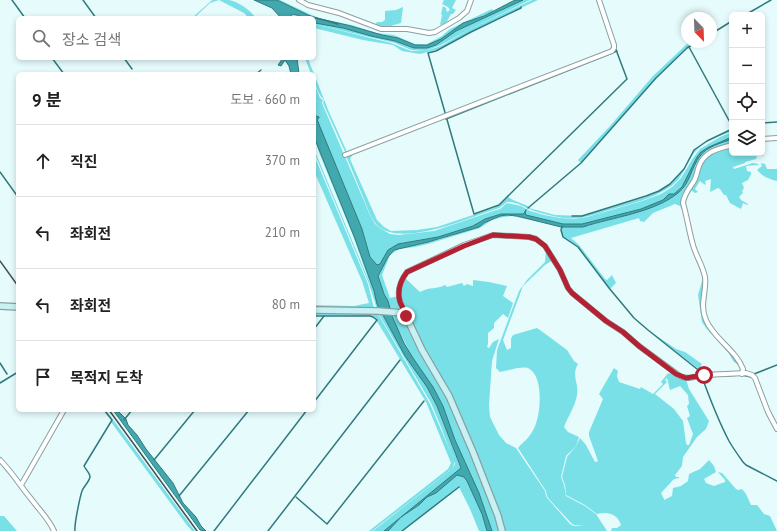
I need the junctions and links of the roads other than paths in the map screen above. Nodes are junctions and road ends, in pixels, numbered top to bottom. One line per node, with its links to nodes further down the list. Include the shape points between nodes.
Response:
1 (299, 0): 2 (street, via 381,29 435,32 467,11)
2 (471, 0)
3 (599, 0): 7 (street, via 614,45 612,51)
4 (777, 138): 5 (street)
5 (765, 139)
6 (729, 146): 12 (street, via 706,155 684,196 683,203 693,246 705,279 705,319 708,326 742,365)
7 (345, 155)
8 (0, 306): 9 (main road)
9 (16, 307)
10 (316, 310): 11 (main road, via 396,312)
11 (406, 316): 12 (street, via 400,302 399,291 407,272 493,235 529,237 545,246 572,293 676,374 686,378); 18 (main road, via 448,396 476,459)
12 (742, 374): 14 (street, via 756,378)
13 (63, 412): 16 (street)
14 (777, 429)
15 (0, 460): 16 (street)
16 (21, 485): 17 (street, via 48,518)
17 (54, 531)
18 (502, 531)

